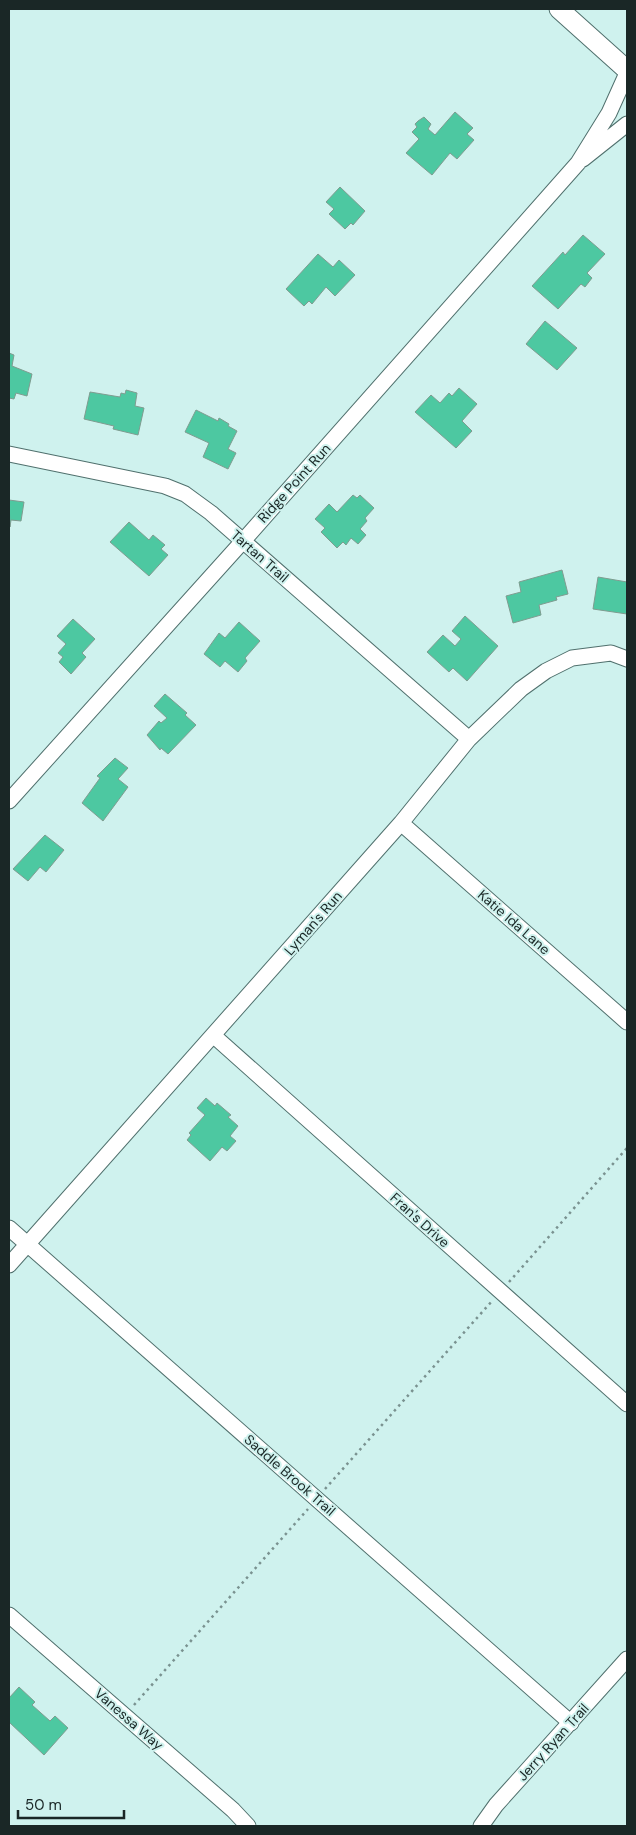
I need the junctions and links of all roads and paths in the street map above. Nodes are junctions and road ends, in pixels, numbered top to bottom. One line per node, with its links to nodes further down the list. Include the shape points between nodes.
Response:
1 (560, 9): 2 (street)
2 (627, 71): 4 (street, Ridge Point Run, via 609,112)
3 (627, 124): 4 (street, Ridge Point Run)
4 (578, 163): 6 (street, Ridge Point Run)
5 (9, 454): 6 (street, Tartan Trail, via 165,486 185,494 211,512)
6 (243, 541): 8 (street, Tartan Trail); 9 (street, Ridge Point Run)
7 (627, 659): 8 (street, Lyman's Run, via 611,653 572,658 546,671 521,689)
8 (469, 739): 10 (street, Lyman's Run)
9 (9, 801)
10 (401, 823): 11 (street, Katie Ida Lane); 12 (street, Lyman's Run)
11 (627, 1022)
12 (214, 1036): 15 (street, Lyman's Run); 17 (street, Fran's Drive)
13 (627, 1148): 17 (path)
14 (9, 1228): 15 (street, Saddle Brook Trail)
15 (27, 1244): 16 (street); 19 (street, Saddle Brook Trail)
16 (9, 1265)
17 (500, 1291): 18 (street, Fran's Drive); 19 (path)
18 (627, 1404)
19 (316, 1499): 22 (path); 23 (street, Saddle Brook Trail)
20 (9, 1615): 22 (street, Vanessa Way)
21 (627, 1659): 23 (street, Jerry Ryan Trail)
22 (125, 1716): 24 (street, Vanessa Way)
23 (571, 1722): 25 (street, Jerry Ryan Trail)
24 (248, 1826)
25 (481, 1826)

